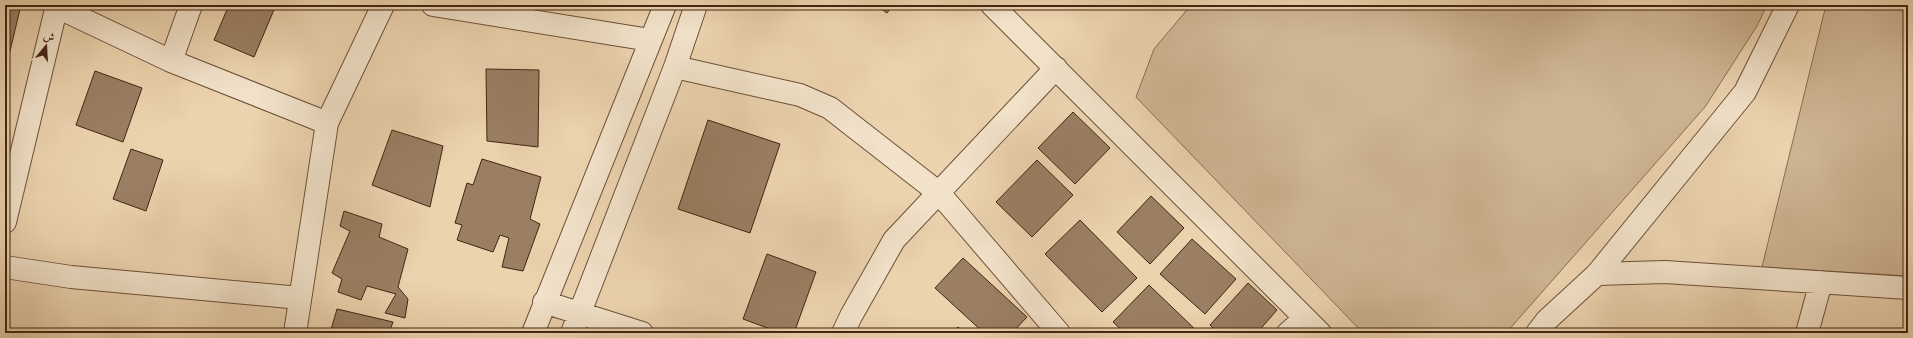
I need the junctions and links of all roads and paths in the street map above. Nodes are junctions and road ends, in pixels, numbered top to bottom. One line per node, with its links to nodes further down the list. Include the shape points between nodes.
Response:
1 (191, 5): 10 (street)
2 (384, 5): 13 (street)
3 (433, 5): 9 (street)
4 (665, 5): 9 (street)
5 (696, 5): 11 (street)
6 (992, 5): 12 (street)
7 (1788, 5): 17 (street, via 1746,92)
8 (57, 6): 10 (street); 15 (street)
9 (650, 40): 21 (street)
10 (172, 61): 13 (street)
11 (675, 68): 14 (street, via 800,95 830,108); 22 (street)
12 (1056, 68): 14 (street); 23 (street)
13 (327, 123): 20 (street)
14 (939, 193): 27 (street, via 894,240 850,316); 28 (street)
15 (5, 222)
16 (5, 267): 20 (street, via 71,277)
17 (1597, 274): 18 (street, via 1665,272); 30 (street, via 1547,320)
18 (1821, 282): 19 (street); 31 (street)
19 (1908, 288)
20 (300, 298): 24 (street)
21 (544, 302): 22 (street); 25 (street)
22 (576, 323): 26 (street)
23 (1313, 326): 29 (street)
24 (295, 333)
25 (532, 333)
26 (642, 333)
27 (843, 333)
28 (1059, 333)
29 (1288, 333)
30 (1537, 333)
31 (1807, 333)

